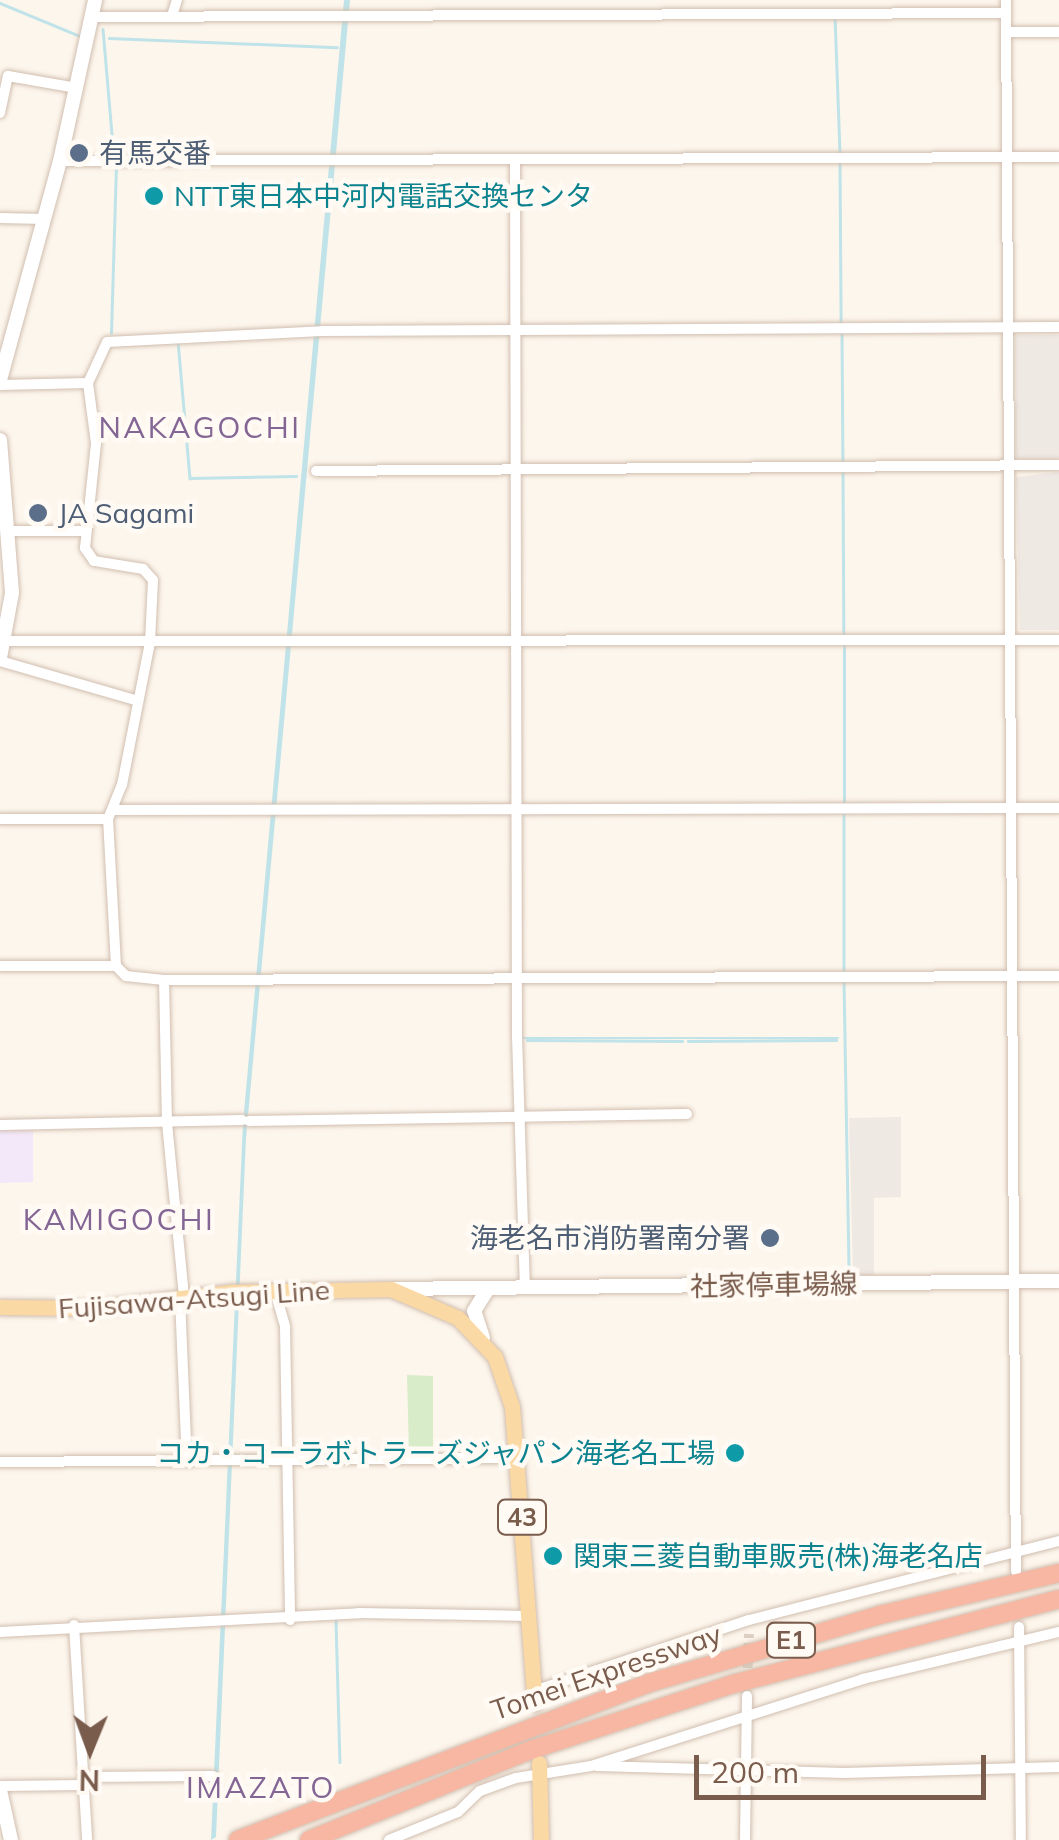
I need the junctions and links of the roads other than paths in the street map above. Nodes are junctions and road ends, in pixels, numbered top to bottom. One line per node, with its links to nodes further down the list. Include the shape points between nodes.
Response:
1 (95, 0): 5 (main road)
2 (178, 0): 6 (street)
3 (1006, 0): 4 (street)
4 (1006, 13): 6 (street); 7 (street)
5 (92, 16): 6 (street); 9 (main road)
6 (172, 16)
7 (1006, 32): 8 (street); 12 (street)
8 (1059, 32)
9 (77, 88): 10 (street, via 8,76); 14 (main road)
10 (0, 114)
11 (1059, 157): 12 (street)
12 (1007, 158): 13 (street); 17 (street)
13 (515, 160): 14 (street); 19 (street)
14 (60, 161): 16 (main road)
15 (0, 218): 16 (street)
16 (44, 219): 20 (main road)
17 (1009, 327): 18 (street); 19 (street); 23 (street)
18 (1059, 327)
19 (515, 329): 21 (street, via 116,339 102,349); 25 (street)
20 (0, 382): 21 (street)
21 (88, 383): 28 (street, via 96,478)
22 (0, 440): 27 (main road)
23 (1010, 465): 24 (street); 25 (street); 30 (street)
24 (1059, 465)
25 (515, 468): 26 (street); 33 (street)
26 (316, 472)
27 (4, 520): 28 (street); 29 (main road, via 12,593)
28 (85, 532): 32 (street, via 94,561 152,576)
29 (5, 640): 32 (street); 34 (main road)
30 (1013, 640): 31 (street); 33 (street); 36 (street)
31 (1059, 640)
32 (150, 642): 33 (street); 35 (street)
33 (515, 642): 38 (street)
34 (0, 659): 35 (street)
35 (134, 700): 39 (street)
36 (1011, 808): 37 (street); 38 (street); 43 (street)
37 (1059, 808)
38 (517, 811): 39 (street); 46 (street)
39 (111, 814): 40 (street); 42 (street)
40 (0, 820)
41 (0, 966): 42 (street)
42 (116, 966): 45 (street, via 126,976)
43 (1011, 976): 44 (street); 46 (street); 52 (street)
44 (1059, 976)
45 (164, 980): 46 (street); 49 (street)
46 (518, 981): 48 (street)
47 (687, 1114): 48 (street)
48 (521, 1118): 49 (street); 56 (street)
49 (166, 1123): 50 (street); 58 (street)
50 (0, 1125)
51 (1059, 1281): 52 (main road, 社家停車場線)
52 (1012, 1282): 56 (main road, 社家停車場線); 67 (street)
53 (391, 1289): 54 (main road, 社家停車場線); 57 (main road, Fujisawa-Atsugi Line / 43); 60 (main road, Fujisawa-Atsugi Line / 43)
54 (463, 1289): 55 (main road, 社家停車場線); 60 (main road, via 452,1302)
55 (488, 1289): 56 (main road, 社家停車場線); 61 (main road, via 474,1311)
56 (525, 1289)
57 (275, 1291): 58 (main road, Fujisawa-Atsugi Line / 43); 63 (street, via 286,1327)
58 (182, 1298): 59 (main road, Fujisawa-Atsugi Line / 43, via 95,1308); 65 (street)
59 (0, 1307)
60 (458, 1318): 61 (main road, Fujisawa-Atsugi Line / 43)
61 (482, 1338): 62 (main road, Fujisawa-Atsugi Line / 43, via 506,1382)
62 (518, 1458): 63 (street); 72 (main road, Fujisawa-Atsugi Line / 43)
63 (284, 1461): 65 (street); 73 (street)
64 (0, 1462): 65 (street)
65 (187, 1462)
66 (1059, 1541): 67 (street)
67 (1016, 1551): 68 (street); 74 (street)
68 (1016, 1571)
69 (1059, 1572): 94 (highway, Tomei Expressway / E1, via 755,1650 466,1750)
70 (1059, 1598): 80 (highway, Tomei Expressway / E1)
71 (1059, 1610): 80 (highway)
72 (528, 1616): 73 (street, via 358,1613); 82 (main road, Fujisawa-Atsugi Line / 43)
73 (290, 1620): 75 (street)
74 (749, 1620): 79 (street); 82 (street)
75 (74, 1625): 76 (street); 90 (street)
76 (0, 1632)
77 (1059, 1632): 78 (street)
78 (1019, 1633): 83 (street); 87 (street)
79 (749, 1634)
80 (902, 1636): 84 (highway, Tomei Expressway / E1)
81 (747, 1696): 83 (street)
82 (534, 1697)
83 (747, 1713): 85 (street); 88 (street)
84 (536, 1762): 85 (street); 95 (highway, Tomei Expressway / E1, via 467,1774); 96 (street, via 458,1812); 97 (main road)
85 (591, 1766): 88 (street)
86 (1059, 1767): 87 (street)
87 (1021, 1768): 88 (street); 99 (street)
88 (746, 1770): 98 (street)
89 (213, 1776): 90 (street)
90 (83, 1781): 91 (street); 93 (street)
91 (0, 1788): 92 (main road)
92 (11, 1840)
93 (87, 1840)
94 (238, 1840)
95 (309, 1840)
96 (389, 1840)
97 (542, 1840)
98 (745, 1840)
99 (1020, 1840)

